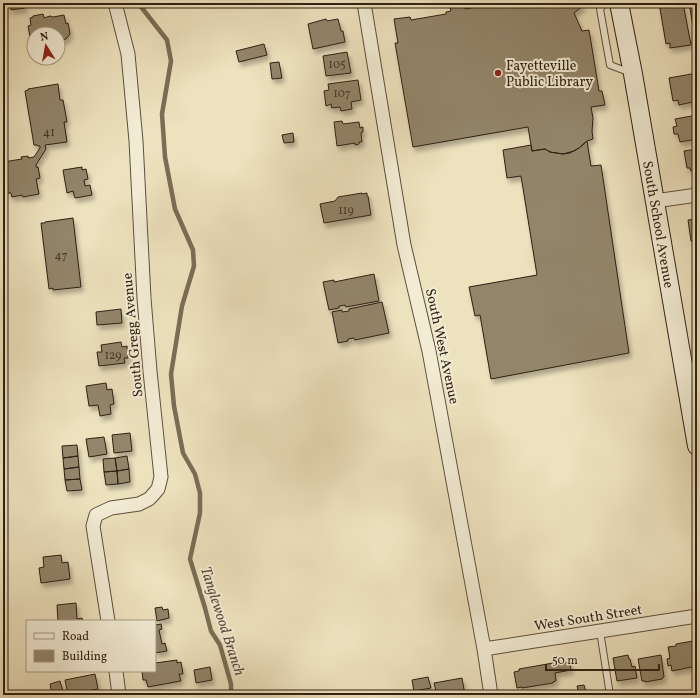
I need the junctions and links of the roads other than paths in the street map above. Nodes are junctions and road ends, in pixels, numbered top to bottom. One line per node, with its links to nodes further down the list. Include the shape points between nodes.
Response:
1 (115, 3): 10 (street, South Gregg Avenue, via 128,54 136,141 144,298 161,477 158,489 149,499 139,504 111,508 96,515 93,526)
2 (364, 3): 12 (street, South West Avenue, via 404,245 429,352)
3 (605, 3): 5 (lane, via 600,9 610,65)
4 (619, 3): 5 (street, South School Avenue)
5 (633, 74): 7 (street, South School Avenue)
6 (697, 195): 7 (street)
7 (655, 202): 8 (street, South School Avenue)
8 (697, 446)
9 (697, 616): 11 (street, West South Street)
10 (108, 620)
11 (600, 631): 12 (street, West South Street); 16 (lane)
12 (484, 649): 15 (street, South West Avenue)
13 (116, 672): 14 (street)
14 (119, 695)
15 (491, 695)
16 (610, 695)

